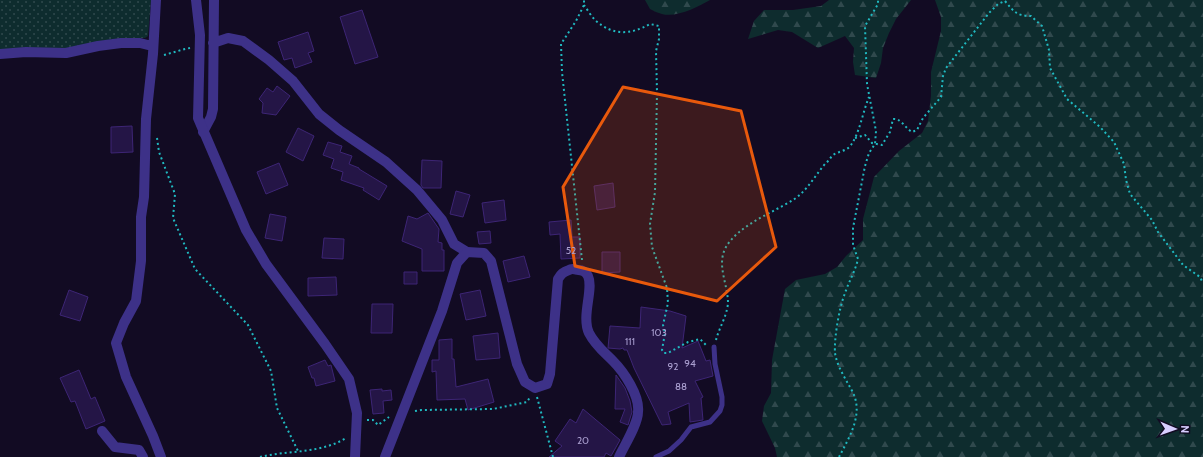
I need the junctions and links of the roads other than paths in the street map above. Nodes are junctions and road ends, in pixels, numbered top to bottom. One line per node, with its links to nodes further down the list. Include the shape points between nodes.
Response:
1 (156, 0): 5 (street)
2 (196, 0): 7 (street, via 199,48 198,118)
3 (214, 0): 4 (street)
4 (213, 43): 7 (street, via 213,109); 8 (street, via 228,38 243,41 269,60 293,81 319,114 386,162 417,190 442,220 454,244)
5 (152, 50): 6 (street, via 140,43 98,46 66,53); 12 (street, via 146,119 141,261 136,301 116,343 126,377)
6 (0, 54)
7 (203, 132): 13 (street, via 246,230 266,264 349,379 357,413)
8 (467, 252): 14 (street, via 457,263 442,311); 15 (street, via 484,253 491,261 524,382 535,388 547,384 550,374 558,279 561,274 572,268 588,275 586,320 589,332 598,347 628,380 638,404 637,419)
9 (714, 347): 16 (lane, via 722,397 720,411 710,422 691,427 669,451)
10 (102, 431): 11 (street, via 114,447 139,450)
11 (143, 457)
12 (161, 457)
13 (355, 457)
14 (384, 457)
15 (619, 457)
16 (656, 457)

